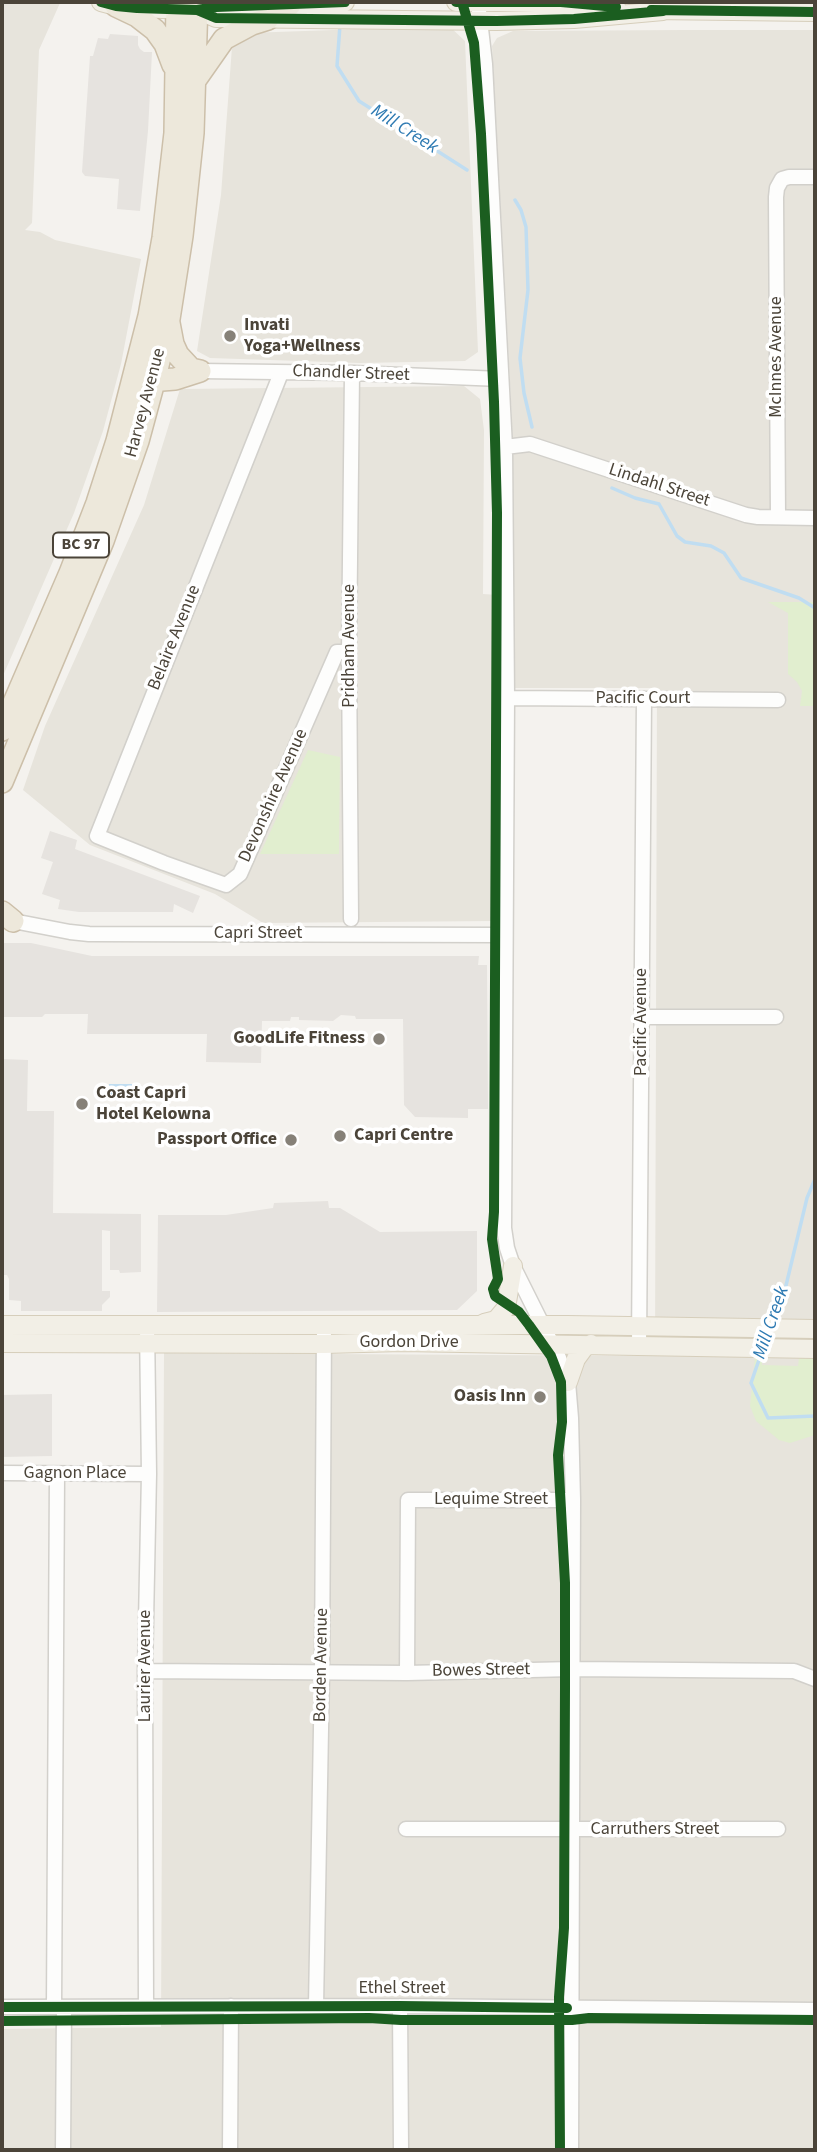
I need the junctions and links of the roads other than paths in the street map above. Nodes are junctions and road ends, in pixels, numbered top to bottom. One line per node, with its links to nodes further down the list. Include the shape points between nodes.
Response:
1 (345, 2): 9 (main road)
2 (456, 2): 3 (main road)
3 (478, 2): 5 (main road); 11 (street)
4 (114, 3): 6 (main road); 12 (highway, via 155,30)
5 (637, 5): 7 (main road)
6 (187, 6): 8 (main road); 8 (main road, via 216,18); 12 (highway, Harvey Avenue / BC 97)
7 (663, 6): 10 (main road); 11 (main road, via 574,19)
8 (276, 9): 9 (main road); 9 (main road); 12 (highway, via 224,39)
9 (319, 12): 11 (main road, via 367,20)
10 (815, 12)
11 (481, 21): 20 (street)
12 (186, 79): 14 (highway, Harvey Avenue / BC 97, via 193,133); 15 (highway, Harvey Avenue / BC 97, via 163,238)
13 (815, 177): 22 (street, McInnes Avenue, via 782,179 776,197)
14 (169, 319): 16 (highway, via 178,355 191,369); 19 (highway, Harvey Avenue / BC 97)
15 (140, 353): 19 (highway); 28 (highway, Harvey Avenue / BC 97, via 97,503)
16 (200, 371): 17 (street, Chandler Street); 19 (highway, via 175,379)
17 (281, 373): 18 (street, Chandler Street); 30 (street, Belaire Avenue, via 97,836)
18 (352, 373): 20 (street, Chandler Street); 24 (street, Pridham Avenue)
19 (155, 378): 29 (highway, Harvey Avenue / BC 97, via 103,541)
20 (502, 379): 21 (street)
21 (505, 447): 22 (street, Lindahl Street, via 530,444 746,516); 25 (street)
22 (778, 517): 23 (street, Lindahl Street)
23 (815, 517)
24 (349, 652): 30 (street, Devonshire Avenue, via 337,652 240,874 226,885); 32 (street, Pridham Avenue)
25 (507, 698): 26 (street, Pacific Court); 33 (street)
26 (644, 699): 27 (street, Pacific Court); 34 (street, Pacific Avenue)
27 (778, 700)
28 (2, 730)
29 (2, 782)
30 (164, 863)
31 (5, 918): 33 (street, Capri Street, via 89,934)
32 (351, 919)
33 (505, 936): 36 (street, via 504,1228)
34 (642, 1017): 35 (street); 41 (street, Pacific Avenue)
35 (776, 1017)
36 (513, 1266): 37 (main road, via 506,1308 496,1320); 40 (street)
37 (477, 1324): 39 (main road, Gordon Drive); 40 (main road, Gordon Drive)
38 (2, 1325): 43 (main road, Gordon Drive)
39 (324, 1325): 43 (main road, Gordon Drive); 45 (street, Borden Avenue)
40 (541, 1325): 41 (main road, Gordon Drive); 46 (street)
41 (639, 1326): 42 (main road, Gordon Drive); 48 (street, Pacific Avenue)
42 (815, 1329)
43 (147, 1334): 44 (main road, Gordon Drive); 45 (main road, Gordon Drive); 53 (street, Laurier Avenue)
44 (2, 1343)
45 (324, 1344): 46 (main road, Gordon Drive); 57 (street, Borden Avenue)
46 (552, 1344): 47 (main road, Gordon Drive); 50 (street)
47 (591, 1344): 48 (main road, Gordon Drive); 50 (main road, via 576,1359)
48 (639, 1345): 49 (main road, Gordon Drive)
49 (815, 1349)
50 (568, 1382): 54 (street)
51 (2, 1473): 52 (street, Gagnon Place)
52 (57, 1474): 53 (street, Gagnon Place); 68 (street)
53 (149, 1474): 56 (street, Laurier Avenue)
54 (573, 1500): 55 (street); 58 (street, Lequime Street, via 408,1500)
55 (573, 1669): 58 (street, Bowes Street); 59 (street, Bowes Street, via 794,1671); 62 (street)
56 (145, 1671): 57 (street, Bowes Street); 63 (street, Laurier Avenue)
57 (322, 1672): 58 (street, Bowes Street); 65 (street, Borden Avenue)
58 (407, 1673)
59 (815, 1679)
60 (406, 1829): 62 (street, Carruthers Street)
61 (778, 1829): 62 (street, Carruthers Street)
62 (572, 1830): 69 (street)
63 (146, 2006): 64 (street, Ethel Street); 68 (street, Ethel Street)
64 (231, 2006): 65 (street, Ethel Street); 72 (street)
65 (316, 2006): 66 (street, Ethel Street)
66 (400, 2006): 69 (street, Ethel Street); 73 (street)
67 (2, 2007): 68 (street, Ethel Street)
68 (59, 2007): 71 (street)
69 (572, 2008): 70 (street, Ethel Street); 74 (street)
70 (808, 2010)
71 (63, 2150)
72 (230, 2150)
73 (401, 2150)
74 (571, 2150)

